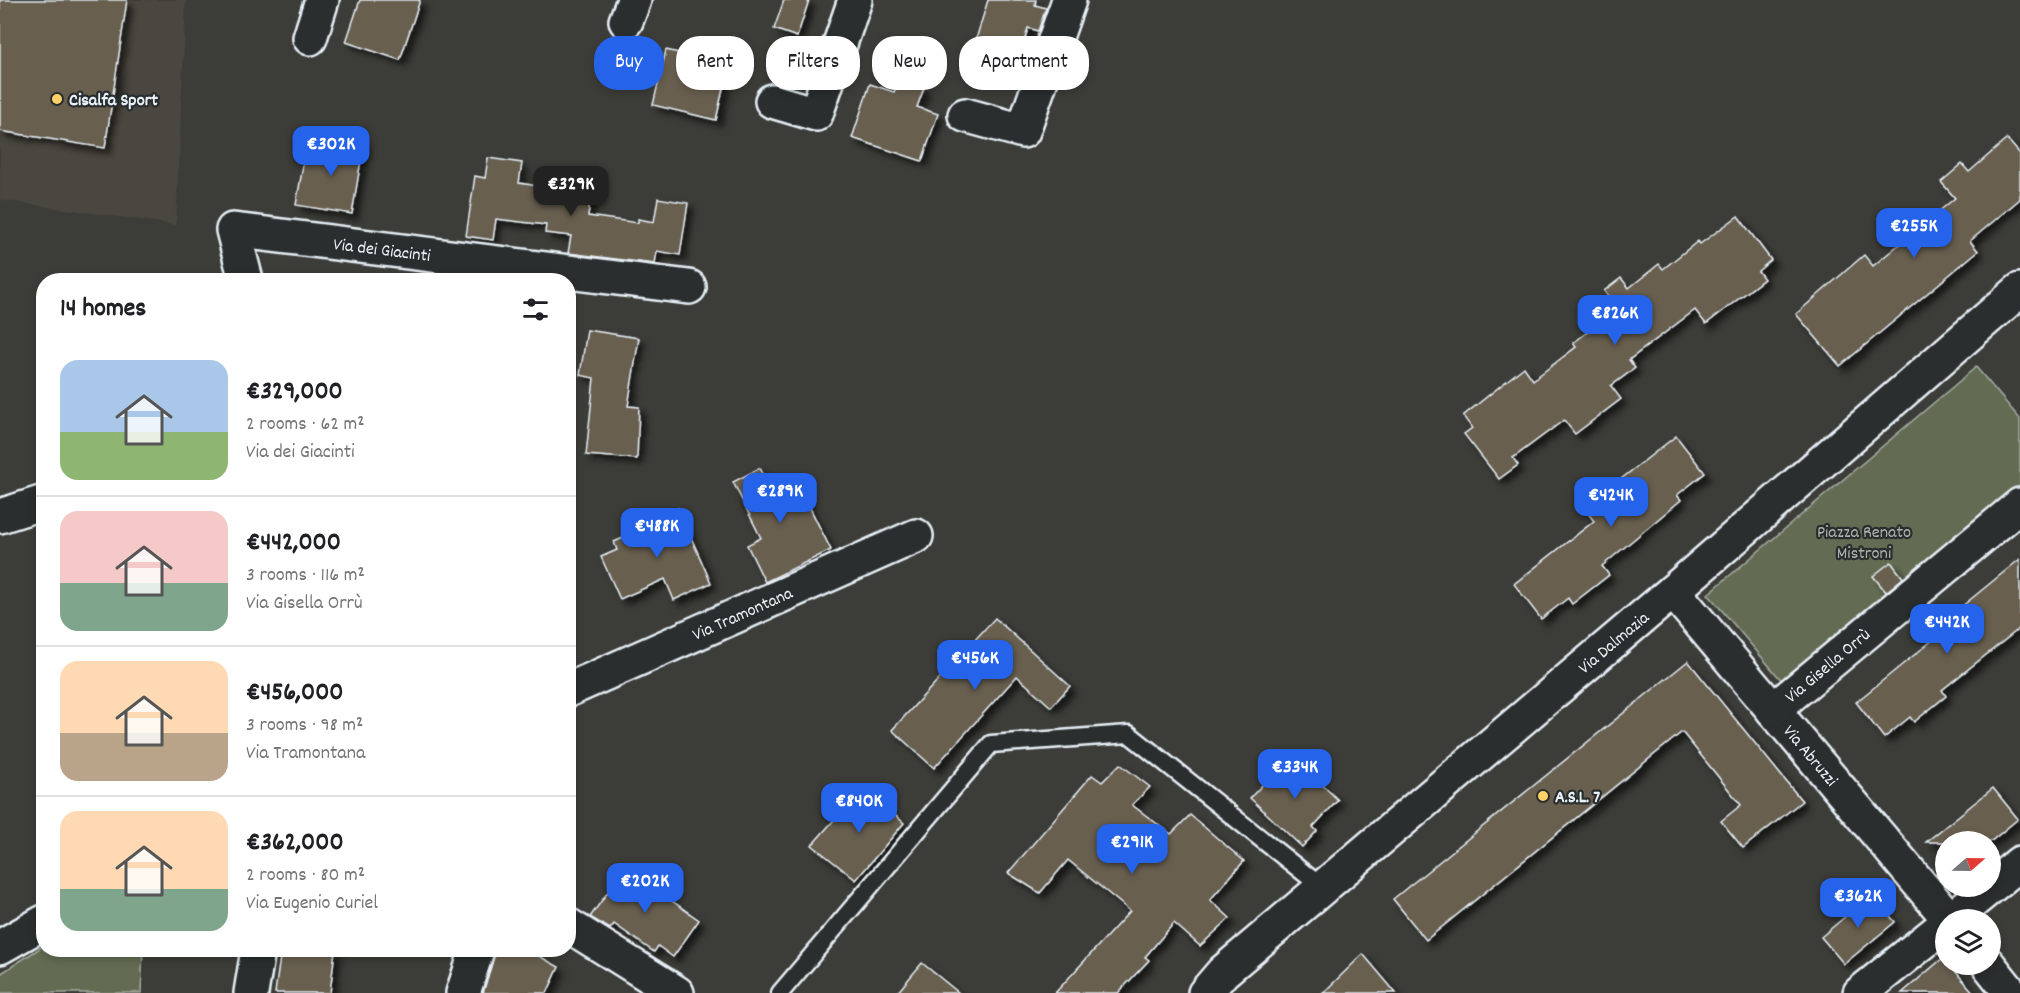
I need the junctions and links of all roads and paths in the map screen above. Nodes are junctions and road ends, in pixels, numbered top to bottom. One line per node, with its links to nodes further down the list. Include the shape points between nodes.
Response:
1 (322, 0): 4 (street)
2 (855, 0): 5 (street, via 816,114)
3 (1069, 0): 6 (street, via 1023,131)
4 (310, 38)
5 (772, 101)
6 (964, 116)
7 (244, 273): 8 (street, Via dei Giacinti, via 233,230)
8 (689, 287)
9 (2020, 290): 14 (street, Via Dalmazia)
10 (36, 505): 12 (street)
11 (2020, 505): 16 (street, Via Gisella Orrù)
12 (0, 516)
13 (916, 536): 15 (street, Via Tramontana)
14 (1673, 591): 16 (street, Via Abruzzi); 18 (street, Via Dalmazia)
15 (576, 686)
16 (1773, 710): 19 (street, Via Abruzzi)
17 (2020, 863): 20 (street)
18 (1323, 888): 31 (lane, via 1129,734 991,744); 32 (street, Via Dalmazia, via 1223,972)
19 (1941, 909)
20 (1964, 909)
21 (36, 927): 24 (street)
22 (576, 930): 30 (street)
23 (1935, 933): 33 (street)
24 (0, 947)
25 (257, 957): 28 (street)
26 (475, 957): 29 (street)
27 (1997, 975): 34 (street)
28 (251, 993)
29 (463, 993)
30 (676, 993)
31 (780, 993)
32 (1205, 993)
33 (1860, 993)
34 (2012, 993)

